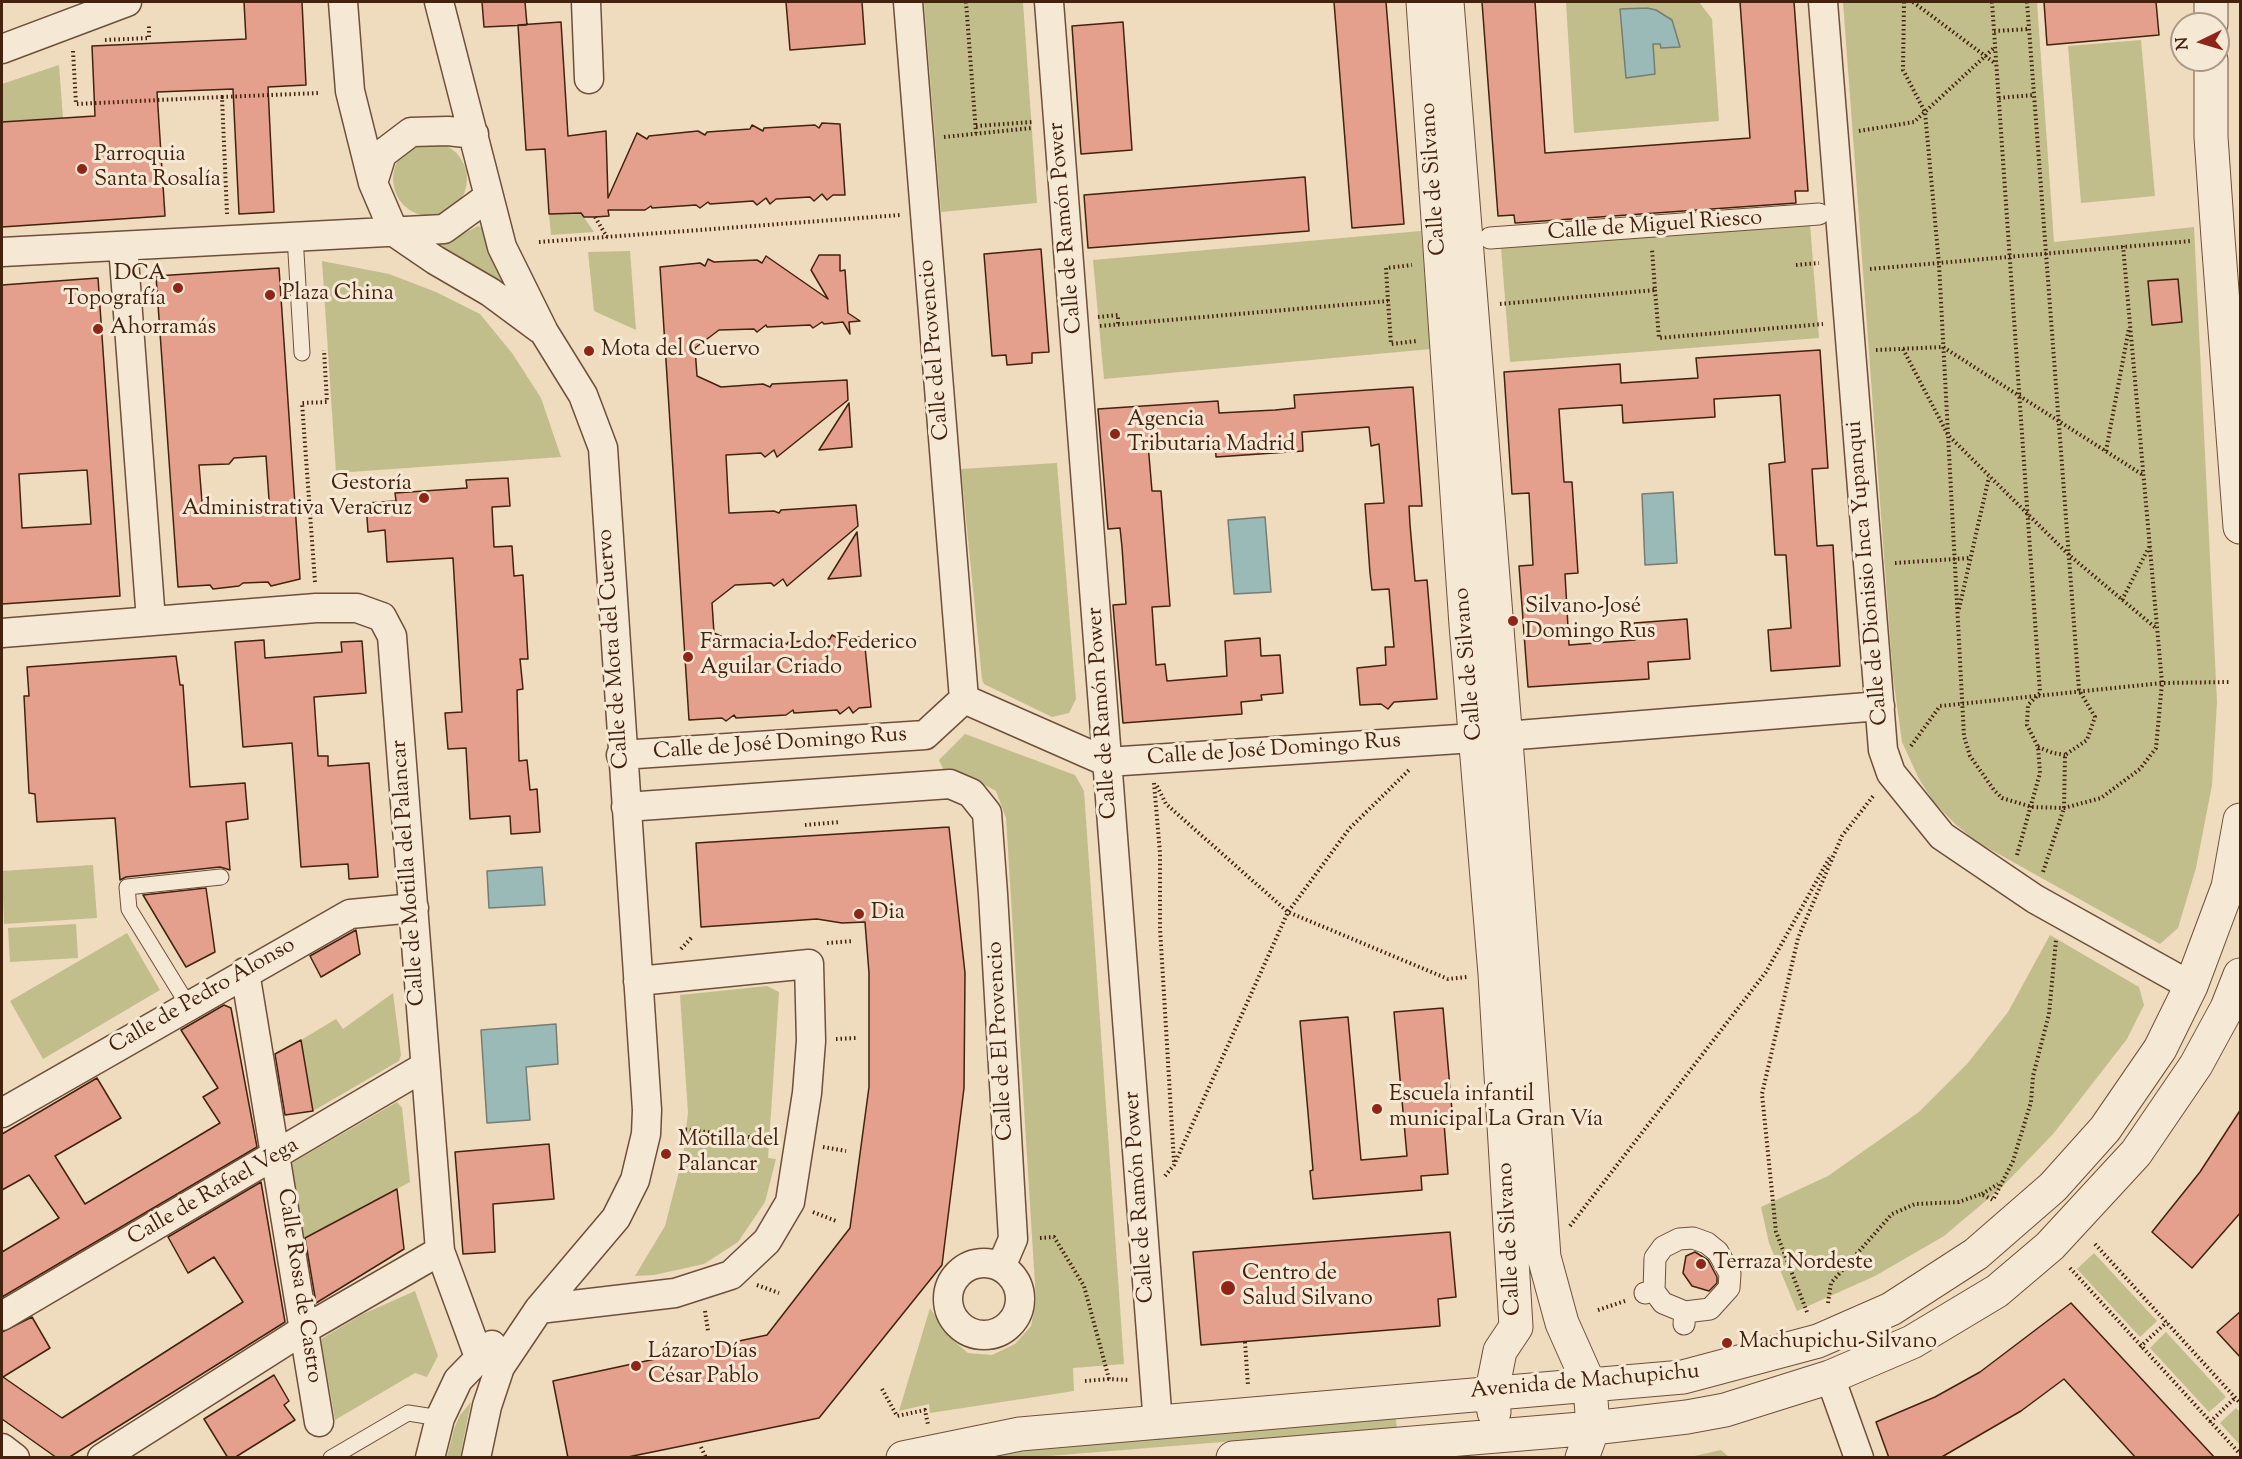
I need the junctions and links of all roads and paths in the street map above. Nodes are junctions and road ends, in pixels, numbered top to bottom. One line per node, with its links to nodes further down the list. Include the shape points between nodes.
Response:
1 (127, 2): 20 (street)
2 (344, 2): 38 (street, via 350,91)
3 (439, 2): 36 (street, Calle de Mota del Cuervo)
4 (586, 2): 25 (street)
5 (908, 2): 100 (street, Calle del Provencio)
6 (966, 2): 32 (path)
7 (1049, 2): 108 (street, Calle de Ramón Power)
8 (1424, 2): 103 (street, Calle de Silvano, via 1444,319)
9 (1447, 2): 103 (street, Calle de Silvano)
10 (1823, 2): 102 (street, Calle de Dionisio Inca Yupanqui)
11 (1904, 2): 30 (path, via 1903,70)
12 (1913, 2): 22 (path)
13 (1992, 2): 17 (path)
14 (2027, 2): 16 (path)
15 (149, 24): 18 (path, via 149,38)
16 (2030, 29): 17 (path); 27 (path)
17 (1994, 31): 19 (path)
18 (97, 41)
19 (1995, 47): 22 (path); 23 (path)
20 (2, 49)
21 (73, 50): 28 (path, via 76,104)
22 (1986, 57): 23 (path); 30 (path)
23 (1996, 65): 29 (path)
24 (2211, 72): 62 (street, via 2211,137)
25 (589, 80)
26 (318, 93): 28 (path)
27 (2034, 95): 29 (path); 53 (path)
28 (222, 98): 43 (path)
29 (1999, 98): 54 (path)
30 (1925, 112): 34 (path, via 1914,122); 56 (path)
31 (1038, 122): 32 (path)
32 (976, 126): 35 (path)
33 (1039, 128): 35 (path)
34 (1852, 132)
35 (976, 133): 37 (path)
36 (474, 134): 38 (street, via 411,132 382,154); 39 (street, Calle de Mota del Cuervo)
37 (933, 138)
38 (373, 183): 44 (street)
39 (488, 197): 44 (street, via 444,229); 70 (street, Calle de Mota del Cuervo, via 502,247)
40 (1819, 214): 47 (street, Calle de Miguel Riesco)
41 (904, 215): 46 (path)
42 (595, 216): 46 (path)
43 (227, 218)
44 (394, 232): 45 (street); 70 (street, Calle de Mota del Cuervo, via 490,292)
45 (295, 236): 50 (street); 76 (lane)
46 (607, 237): 49 (path)
47 (1490, 238)
48 (2197, 241): 51 (path)
49 (539, 242)
50 (123, 246): 52 (street); 93 (street)
51 (2123, 246): 53 (path); 67 (path)
52 (2, 252)
53 (2047, 253): 54 (path); 78 (path)
54 (2011, 256): 56 (path); 77 (path)
55 (1823, 263): 57 (path)
56 (1939, 264): 59 (path); 73 (path)
57 (1796, 265)
58 (1412, 266): 63 (path, via 1386,268)
59 (1863, 270)
60 (1655, 290): 66 (path, via 1659,338)
61 (1649, 291): 64 (path)
62 (2231, 299): 84 (street)
63 (1388, 301): 68 (path); 71 (path, via 1391,344)
64 (1505, 303)
65 (1093, 318): 68 (path, via 1118,315)
66 (1826, 323)
67 (2130, 323): 80 (path); 81 (path)
68 (1118, 324): 69 (path)
69 (1093, 327)
70 (544, 332): 107 (street, Calle de Mota del Cuervo, via 583,395 603,448)
71 (1417, 341)
72 (324, 343): 90 (path, via 327,402 302,404)
73 (1943, 347): 74 (path); 77 (path); 79 (path)
74 (1903, 349): 75 (path); 79 (path)
75 (1870, 351)
76 (302, 353)
77 (2020, 397): 78 (path); 83 (path)
78 (2059, 422): 80 (path); 86 (path)
79 (1948, 435): 82 (path); 88 (path)
80 (2106, 452): 81 (path)
81 (2143, 475): 85 (path)
82 (1989, 477): 83 (path); 87 (path)
83 (2028, 517): 86 (path); 99 (path)
84 (2241, 527)
85 (2149, 546): 91 (path); 94 (path)
86 (2069, 555): 91 (path); 98 (path)
87 (1970, 558): 88 (path); 92 (path)
88 (1955, 559): 89 (path); 92 (path)
89 (1885, 563)
90 (315, 586)
91 (2122, 600): 94 (path)
92 (1958, 615): 101 (path)
93 (151, 621): 95 (street, Calle de Motilla del Palancar); 121 (street, Calle de Motilla del Palancar, via 316,608 357,608 382,617 392,636)
94 (2157, 629): 97 (path)
95 (2, 633)
96 (2230, 682): 97 (path)
97 (2162, 683): 98 (path); 113 (path, via 2156,748 2140,769 2101,798)
98 (2079, 690): 99 (path); 106 (path, via 2095,717 2087,740)
99 (2040, 693): 101 (path); 104 (path, via 2028,705 2027,725)
100 (964, 699): 107 (street, Calle de José Domingo Rus, via 925,735); 108 (street, Calle de José Domingo Rus)
101 (1962, 703): 105 (path, via 1940,706); 112 (path, via 1970,756 2002,798)
102 (1880, 706): 103 (street, Calle de José Domingo Rus); 120 (street, Calle de Dionisio Inca Yupanqui, via 1883,750 1891,773 1942,836)
103 (1491, 736): 108 (street, Calle de José Domingo Rus); 156 (street, Calle de Silvano, via 1544,1257); 157 (street, Calle de Silvano, via 1495,974)
104 (2037, 747): 106 (path); 112 (path, via 2040,773)
105 (1907, 752)
106 (2065, 754): 113 (path)
107 (621, 755): 111 (street, Calle de Mota del Cuervo)
108 (1107, 762): 163 (street, Calle de Ramón Power)
109 (1417, 762): 122 (path, via 1349,829)
110 (1878, 790): 117 (path)
111 (626, 807): 130 (street, Calle de Mota del Cuervo); 147 (street, Calle de El Provencio, via 950,784 971,793 987,813 1013,1239)
112 (2032, 807): 113 (path); 118 (path)
113 (2064, 808): 120 (path, via 2042,876)
114 (2241, 820): 131 (street, Avenida de Machupichu, via 2228,888)
115 (840, 822): 116 (path)
116 (805, 825)
117 (1842, 836): 143 (path, via 1766,972); 153 (path, via 1798,938 1762,1094 1776,1232)
118 (2016, 862)
119 (221, 877): 132 (lane, via 127,887 129,909)
120 (2047, 905): 131 (street, Calle de Dionisio Inca Yupanqui); 141 (path, via 2056,930 2049,1014 2033,1076 2031,1102 2013,1161)
121 (414, 908): 127 (street, Calle de Pedro Alonso, via 350,914); 134 (street, Calle de Motilla del Palancar)
122 (1288, 912): 129 (path, via 1448,979); 139 (path); 139 (path, via 1166,804 1154,780)
123 (693, 936): 126 (path)
124 (853, 941): 125 (path)
125 (819, 944)
126 (680, 951)
127 (244, 972): 132 (street, Calle de Pedro Alonso); 138 (street, Calle Rosa de Castro)
128 (2241, 975): 133 (street, Avenida de Machupichu)
129 (1467, 977)
130 (638, 981): 149 (street, Calle de Mota del Cuervo, via 647,1110 643,1148 634,1180 616,1218); 152 (street, via 809,964 811,1041 807,1093 790,1202 767,1241 731,1275 675,1293)
131 (2191, 986): 166 (street, Avenida de Machupichu, via 2160,1049 2105,1129 2053,1187 1976,1254 1891,1309 1818,1341 1683,1377)
132 (188, 1005): 135 (street, Calle de Pedro Alonso)
133 (2234, 1012): 162 (street, Avenida de Machupichu, via 2136,1154 2050,1246 1996,1291 1912,1342)
134 (424, 1067): 138 (street, Calle de Rafael Vega); 146 (street, Calle de Motilla del Palancar)
135 (2, 1113)
136 (681, 1130): 137 (path)
137 (780, 1141)
138 (277, 1156): 154 (street, Calle de Rafael Vega); 158 (street, Calle Rosa de Castro)
139 (1174, 1165): 140 (path)
140 (1161, 1180)
141 (2000, 1182): 142 (path); 142 (path, via 1993,1200)
142 (1981, 1194): 151 (path, via 1959,1202 1915,1204 1892,1214 1831,1282)
143 (1567, 1230)
144 (1054, 1237): 164 (path, via 1084,1286)
145 (2095, 1244): 155 (path)
146 (440, 1251): 158 (street); 161 (street, Calle de Motilla del Palancar)
147 (1001, 1267)
148 (2070, 1268): 160 (path)
149 (562, 1281): 152 (street, Calle de Mota del Cuervo); 161 (street, Calle de Mota del Cuervo)
150 (1649, 1292): 150 (street, via 1684,1318 1710,1309 1729,1288 1730,1274 1718,1252 1707,1243 1679,1239 1663,1247 1655,1258)
151 (1828, 1303)
152 (539, 1309): 186 (street, Calle de Mota del Cuervo, via 500,1367)
153 (1807, 1312)
154 (2, 1316)
155 (2167, 1322): 160 (path); 170 (path)
156 (1562, 1323): 157 (street); 166 (street, Calle de Silvano)
157 (1516, 1327): 169 (street, via 1500,1350)
158 (305, 1329): 174 (street, Calle Rosa de Castro); 183 (street)
159 (1245, 1342): 168 (path)
160 (2140, 1347): 175 (path)
161 (479, 1357): 173 (street, Calle de Mota del Cuervo, via 458,1380)
162 (1830, 1377): 177 (street, Avenida de Machupichu, via 1725,1410); 190 (street)
163 (1155, 1378): 164 (path); 176 (street, Calle de Ramón Power)
164 (1109, 1379): 165 (path)
165 (1085, 1381)
166 (1590, 1386): 169 (street, Avenida de Machupichu); 177 (street, Calle de Silvano)
167 (882, 1389): 172 (path, via 897,1416)
168 (1248, 1389)
169 (1492, 1392): 176 (street, Avenida de Machupichu); 179 (street)
170 (2236, 1397): 171 (path); 175 (path)
171 (2241, 1403)
172 (925, 1410)
173 (440, 1418): 184 (lane, via 408,1413); 185 (street, Calle de Mota del Cuervo)
174 (319, 1422)
175 (2210, 1422): 181 (path)
176 (1158, 1424): 188 (street, Avenida de Machupichu, via 1020,1434)
177 (1587, 1443): 179 (street, Avenida de Machupichu)
178 (701, 1447): 187 (path)
179 (1501, 1447): 189 (street, Avenida de Machupichu)
180 (2, 1448): 182 (street)
181 (2241, 1454)
182 (15, 1458)
183 (102, 1458)
184 (331, 1458)
185 (430, 1458)
186 (476, 1458)
187 (706, 1458)
188 (903, 1458)
189 (1233, 1458)
190 (1858, 1458)

